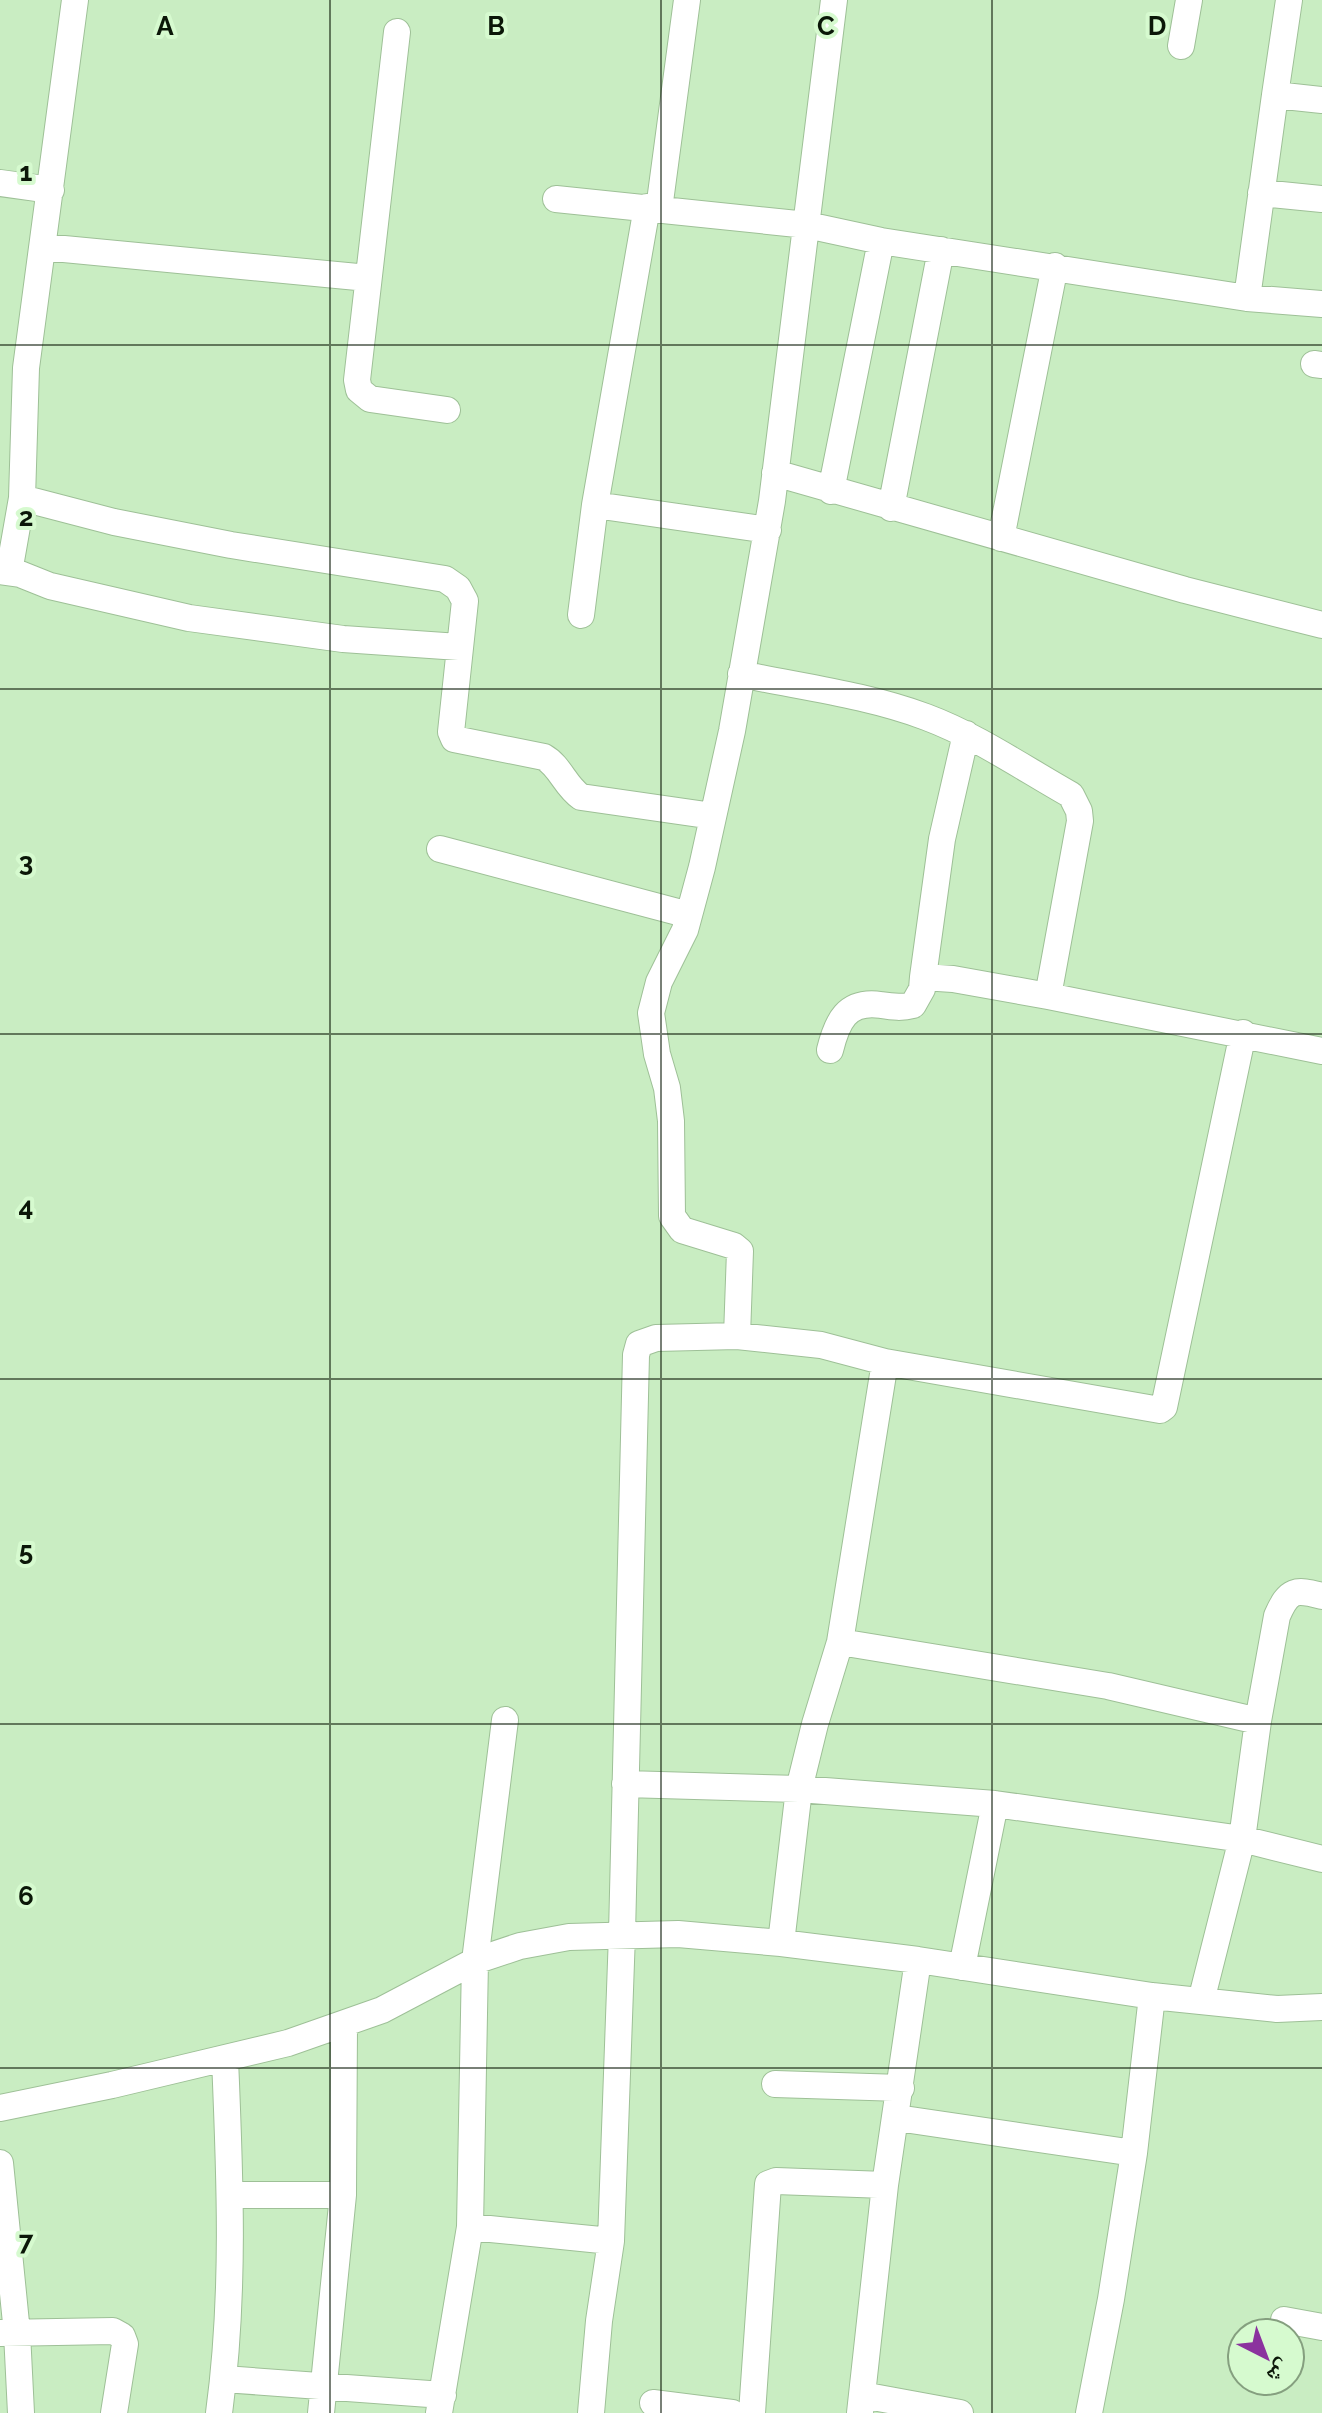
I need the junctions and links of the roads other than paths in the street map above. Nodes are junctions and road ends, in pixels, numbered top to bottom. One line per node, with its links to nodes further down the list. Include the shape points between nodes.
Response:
1 (75, 0): 11 (street)
2 (687, 0): 15 (street)
3 (834, 0): 16 (street)
4 (1189, 0): 7 (street)
5 (1289, 0): 8 (street)
6 (397, 32): 21 (street)
7 (1181, 46)
8 (1275, 95): 9 (street); 12 (street)
9 (1322, 100)
10 (0, 183): 11 (street)
11 (51, 190): 18 (street)
12 (1261, 193): 14 (street); 22 (street)
13 (556, 199): 15 (street)
14 (1322, 199)
15 (653, 208): 16 (street); 28 (street)
16 (807, 225): 17 (street); 25 (street)
17 (881, 241): 19 (street); 26 (street)
18 (43, 247): 21 (street); 27 (street, via 26,368)
19 (941, 250): 20 (street); 29 (street)
20 (1055, 266): 22 (street); 31 (street)
21 (368, 278): 24 (street, via 359,390 370,399)
22 (1247, 298): 23 (street)
23 (1322, 304)
24 (447, 410)
25 (775, 473): 26 (street); 30 (street)
26 (831, 491): 29 (street)
27 (22, 498): 32 (street); 35 (street, via 218,542 445,579 465,601)
28 (595, 505): 30 (street); 33 (street)
29 (891, 508): 31 (street)
30 (768, 530): 36 (street)
31 (1001, 538): 34 (street)
32 (4, 572): 35 (street, via 189,618 343,639)
33 (581, 615)
34 (1322, 625)
35 (459, 647): 38 (street, via 451,732 456,740 544,757 581,797)
36 (741, 674): 37 (street, via 891,706); 38 (street)
37 (966, 734): 41 (street, via 942,839); 42 (street, via 1071,795 1079,811)
38 (713, 816): 40 (street)
39 (440, 849): 40 (street)
40 (689, 915): 46 (street, via 651,1013 671,1121 672,1216 682,1230 740,1251)
41 (923, 977): 42 (street); 44 (street, via 913,1005 868,1004 849,1012 836,1025)
42 (1048, 996): 43 (street)
43 (1243, 1033): 45 (street); 47 (street, via 1163,1409)
44 (830, 1050)
45 (1322, 1051)
46 (737, 1336): 47 (street, via 821,1345); 52 (street, via 656,1338 639,1344 636,1355)
47 (885, 1362): 49 (street)
48 (1322, 1596): 51 (street, via 1301,1590 1284,1600)
49 (840, 1642): 51 (street, via 1108,1686); 53 (street)
50 (505, 1720): 60 (street)
51 (1258, 1721): 55 (street)
52 (625, 1784): 53 (street); 57 (street)
53 (799, 1789): 54 (street); 58 (street)
54 (995, 1804): 55 (street); 61 (street)
55 (1242, 1839): 56 (street); 63 (street)
56 (1322, 1859)
57 (622, 1934): 58 (street); 60 (street, via 520,1946); 77 (street)
58 (781, 1943): 59 (street)
59 (918, 1960): 61 (street); 68 (street)
60 (475, 1961): 65 (street); 76 (street)
61 (962, 1967): 62 (street)
62 (1152, 1996): 63 (street); 71 (street)
63 (1201, 2001): 64 (street, via 1277,2009)
64 (1322, 2007)
65 (344, 2025): 66 (street); 75 (street)
66 (225, 2059): 69 (street); 74 (street)
67 (775, 2084): 68 (street)
68 (901, 2088): 70 (street)
69 (0, 2108)
70 (897, 2118): 71 (street); 73 (street)
71 (1134, 2153): 92 (street)
72 (0, 2163): 78 (street)
73 (885, 2185): 83 (street); 90 (street, via 768,2184)
74 (231, 2195): 75 (street); 79 (street)
75 (343, 2195): 80 (street)
76 (470, 2227): 77 (street); 82 (street)
77 (611, 2241): 88 (street)
78 (8, 2333): 84 (street); 85 (street, via 113,2331 122,2336)
79 (224, 2379): 80 (street); 86 (street)
80 (325, 2386): 82 (street); 87 (street)
81 (653, 2403): 89 (street)
82 (441, 2404)
83 (861, 2404): 91 (street)
84 (21, 2413)
85 (114, 2413)
86 (219, 2413)
87 (321, 2413)
88 (591, 2413)
89 (732, 2413)
90 (752, 2413)
91 (960, 2413)
92 (1089, 2413)

